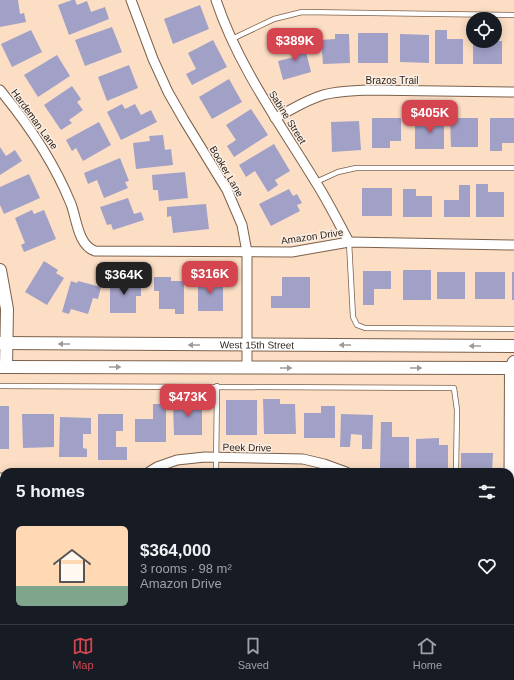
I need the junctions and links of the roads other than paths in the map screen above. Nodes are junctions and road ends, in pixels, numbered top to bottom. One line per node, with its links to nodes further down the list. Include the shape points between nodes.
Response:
1 (130, 0): 13 (street, Booker Lane, via 168,92 231,198 242,226)
2 (216, 0): 4 (street, Sabine Street)
3 (514, 15): 4 (lane, via 302,12 274,18)
4 (232, 39): 7 (street, Sabine Street)
5 (0, 90): 12 (street, Hardeman Lane, via 44,150)
6 (514, 92): 7 (street, Brazos Trail, via 347,91 324,95)
7 (275, 118): 9 (street, Sabine Street)
8 (514, 168): 9 (lane, via 356,168 338,172)
9 (316, 182): 10 (street, Sabine Street)
10 (349, 242): 11 (street, Amazon Drive); 13 (street, Amazon Drive, via 292,252); 15 (lane, via 353,317 357,325 365,328)
11 (514, 245)
12 (89, 249): 13 (street, Amazon Drive, via 101,252)
13 (247, 252): 17 (street, Booker Lane)
14 (0, 270): 16 (main road, via 7,308)
15 (514, 329)
16 (3, 344): 17 (main road, West 15th Street, one-way to 16); 20 (main road)
17 (247, 345): 18 (main road, West 15th Street, one-way to 17); 21 (street, Booker Lane)
18 (514, 346)
19 (513, 366): 21 (main road, one-way to 19); 29 (main road)
20 (3, 367): 21 (main road, one-way to 21)
21 (247, 368)
22 (0, 386): 23 (lane)
23 (217, 386): 24 (lane); 28 (lane, via 454,388 457,410)
24 (216, 458): 25 (street, Peek Drive, via 177,460); 26 (lane); 27 (street, Peek Drive, via 303,459)
25 (155, 468)
26 (216, 468)
27 (335, 468)
28 (456, 468)
29 (512, 468)

